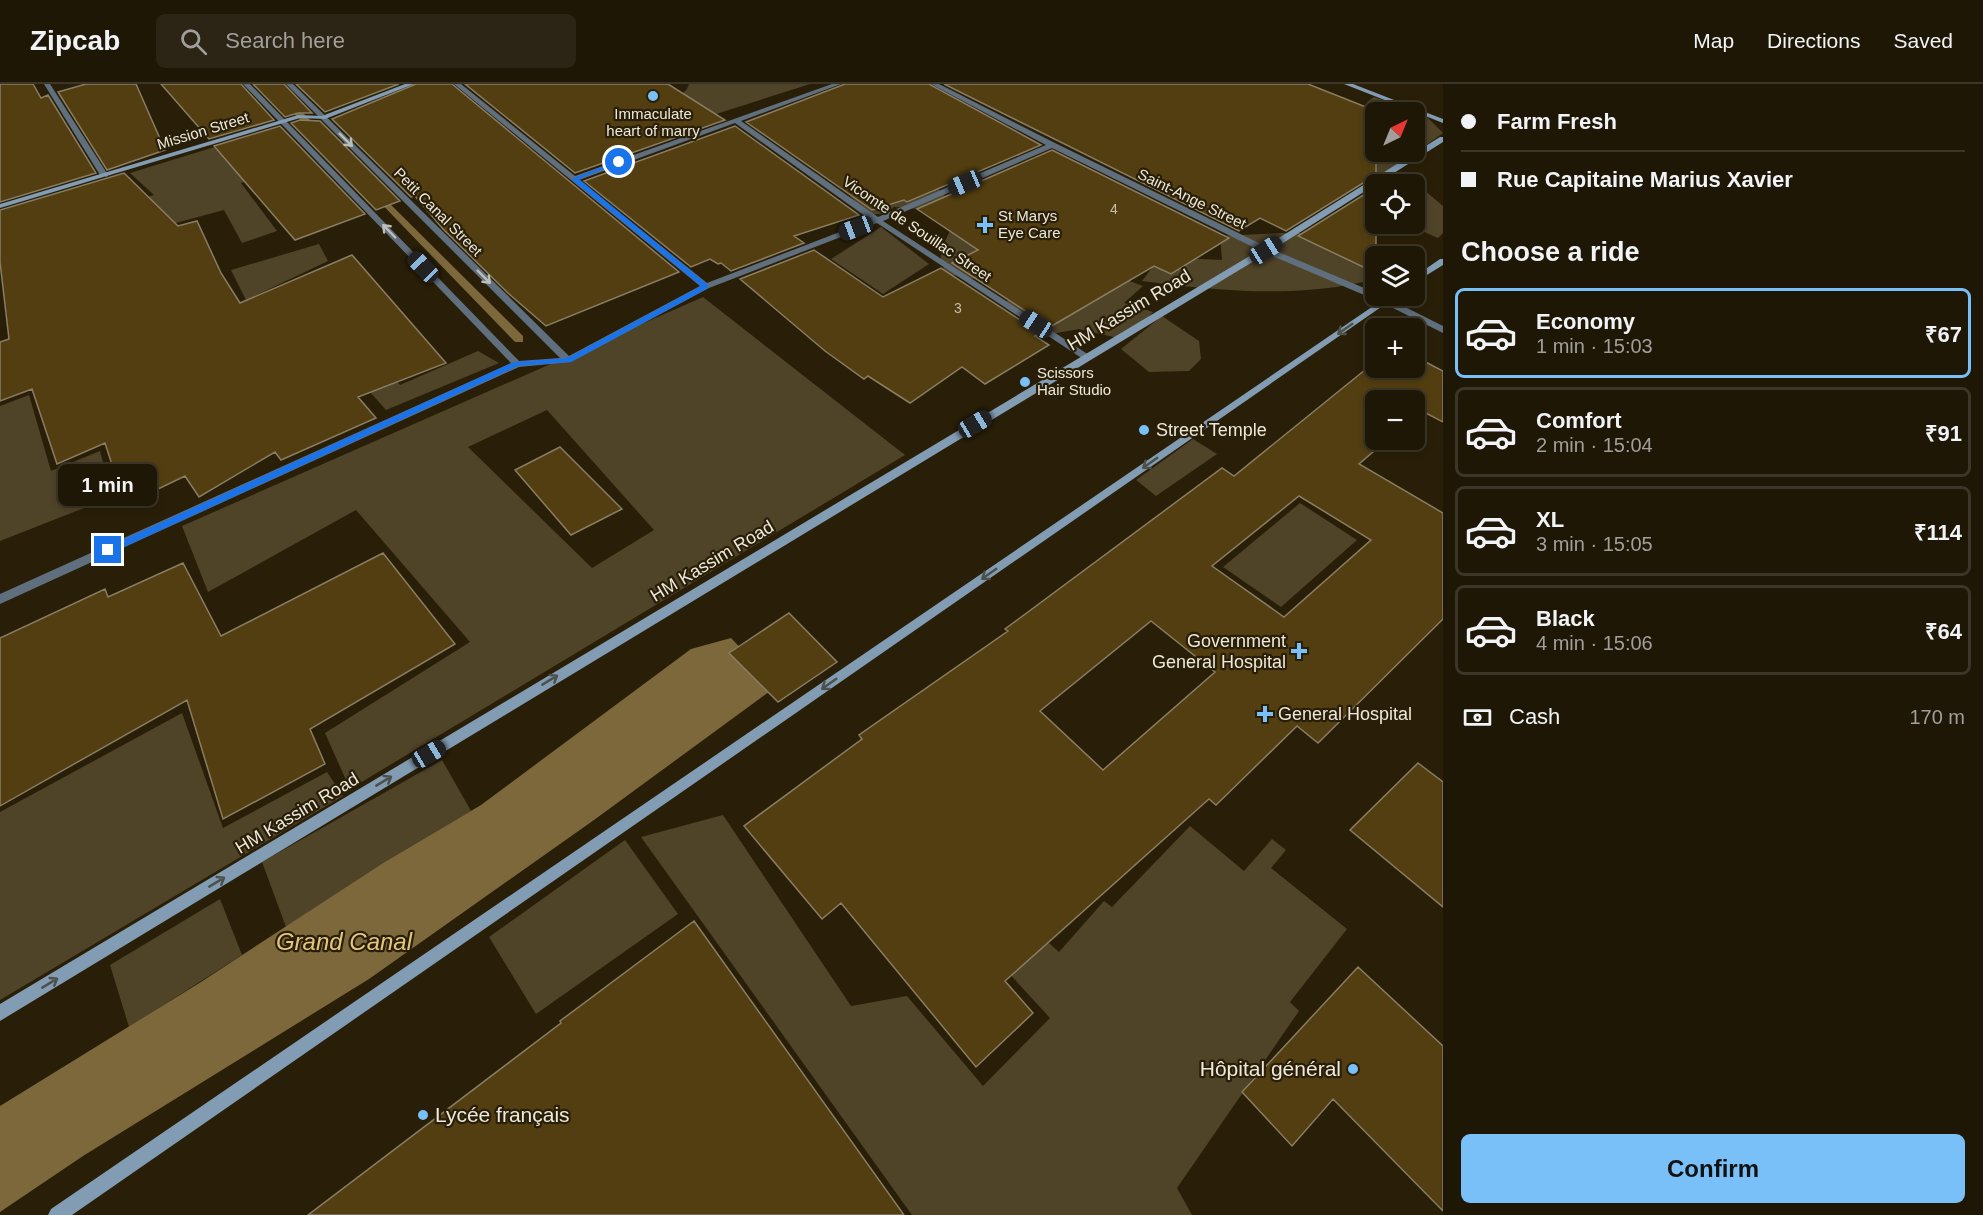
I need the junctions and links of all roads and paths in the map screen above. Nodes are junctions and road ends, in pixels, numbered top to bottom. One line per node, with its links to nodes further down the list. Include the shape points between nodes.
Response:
1 (47, 84): 15 (street)
2 (246, 84): 11 (street)
3 (290, 84): 9 (street, Petit Canal Street)
4 (411, 84): 9 (street, Mission Street)
5 (457, 84): 16 (street)
6 (838, 84): 10 (street)
7 (934, 84): 14 (street, Saint-Ange Street)
8 (1347, 84): 12 (street)
9 (323, 118): 11 (street, Mission Street, via 300,116); 28 (street, Petit Canal Street, one-way to 28)
10 (735, 120): 16 (street); 18 (street, Vicomte de Souillac Street)
11 (282, 121): 15 (street, Mission Street); 29 (street, one-way to 11)
12 (1443, 121)
13 (1443, 139): 19 (street, HM Kassim Road)
14 (1052, 145): 18 (street); 19 (street, Saint-Ange Street)
15 (104, 175): 17 (street, Mission Street)
16 (574, 179): 22 (street)
17 (0, 206)
18 (878, 220): 22 (street); 27 (street, Vicomte de Souillac Street)
19 (1266, 250): 23 (street, Saint-Ange Street); 27 (street, HM Kassim Road)
20 (1443, 261): 21 (street)
21 (1425, 273)
22 (706, 286): 28 (street)
23 (1365, 288)
24 (1378, 306): 32 (street, one-way to 32)
25 (1403, 306): 26 (street, Saint-Ange Street)
26 (1443, 330)
27 (1086, 357): 31 (street, HM Kassim Road, one-way to 27)
28 (568, 360): 29 (street)
29 (517, 364): 30 (street)
30 (0, 599)
31 (0, 1013)
32 (57, 1215)

